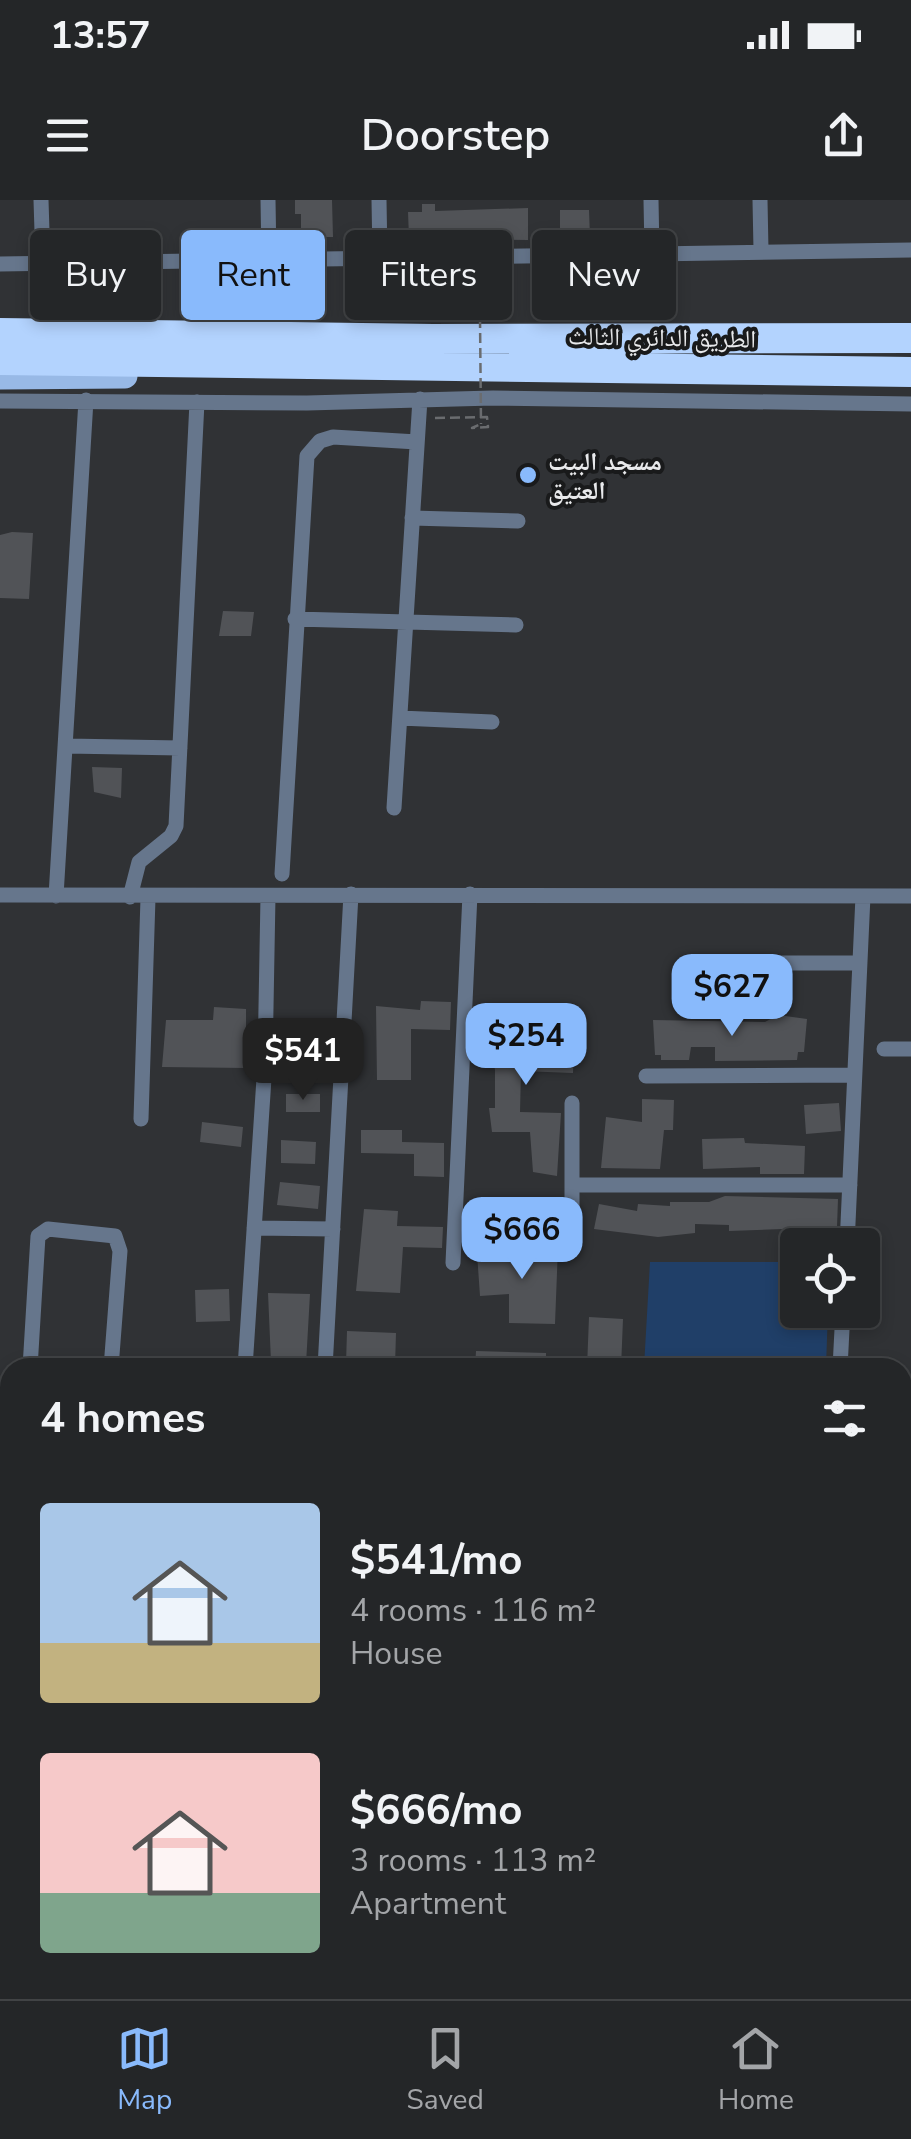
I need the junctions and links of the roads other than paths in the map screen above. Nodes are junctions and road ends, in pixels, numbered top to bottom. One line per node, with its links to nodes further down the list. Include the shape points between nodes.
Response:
1 (41, 200): 6 (street)
2 (268, 200): 7 (street)
3 (379, 200): 8 (street)
4 (651, 200): 9 (street)
5 (760, 200): 10 (street)
6 (42, 230)
7 (269, 230)
8 (380, 230)
9 (652, 230)
10 (761, 250): 11 (street); 12 (street)
11 (911, 250)
12 (676, 252)
13 (0, 264): 14 (street)
14 (30, 264)
15 (0, 322): 17 (main road)
16 (0, 333): 17 (highway, الطريق الدائري الثالث)
17 (298, 337): 18 (highway, الطريق الدائري الثالث)
18 (911, 338)
19 (0, 360): 20 (highway, الطريق الدائري الثالث)
20 (412, 362): 21 (highway, الطريق الدائري الثالث); 22 (main road, via 200,375)
21 (911, 372)
22 (0, 377)
23 (420, 399): 26 (street); 27 (street); 28 (street)
24 (86, 400): 25 (street); 26 (street); 36 (street)
25 (0, 401)
26 (197, 402): 37 (street)
27 (911, 404)
28 (417, 442): 29 (street); 31 (street, via 332,437 310,450)
29 (412, 518): 30 (street); 32 (street)
30 (518, 521)
31 (295, 619): 32 (street); 39 (street)
32 (406, 622): 33 (street); 34 (street)
33 (516, 625)
34 (400, 718): 35 (street); 38 (street)
35 (492, 722)
36 (67, 746): 37 (street); 43 (street)
37 (180, 748): 47 (street, via 174,831 139,862)
38 (394, 808)
39 (282, 874)
40 (351, 894): 41 (street); 44 (street); 54 (street)
41 (470, 894): 45 (street); 65 (street)
42 (0, 895): 43 (street)
43 (56, 896): 47 (street)
44 (268, 896): 48 (street); 53 (street)
45 (863, 896): 46 (street); 50 (street)
46 (911, 896)
47 (130, 897): 48 (street)
48 (148, 898): 58 (street)
49 (687, 963): 50 (street)
50 (860, 963): 55 (street)
51 (884, 1049): 52 (street)
52 (911, 1049)
53 (265, 1063): 54 (street); 62 (street)
54 (342, 1066): 63 (street)
55 (854, 1075): 56 (street); 60 (street)
56 (646, 1076)
57 (572, 1103): 59 (street)
58 (140, 1119)
59 (572, 1185): 60 (street); 61 (street)
60 (850, 1185): 64 (street)
61 (572, 1226)
62 (254, 1228): 63 (street); 69 (street)
63 (334, 1228): 70 (street)
64 (848, 1228)
65 (454, 1264)
66 (842, 1328): 71 (street)
67 (31, 1358): 68 (street, via 38,1236 48,1228 115,1236 120,1251)
68 (112, 1358)
69 (246, 1358)
70 (326, 1358)
71 (841, 1358)

